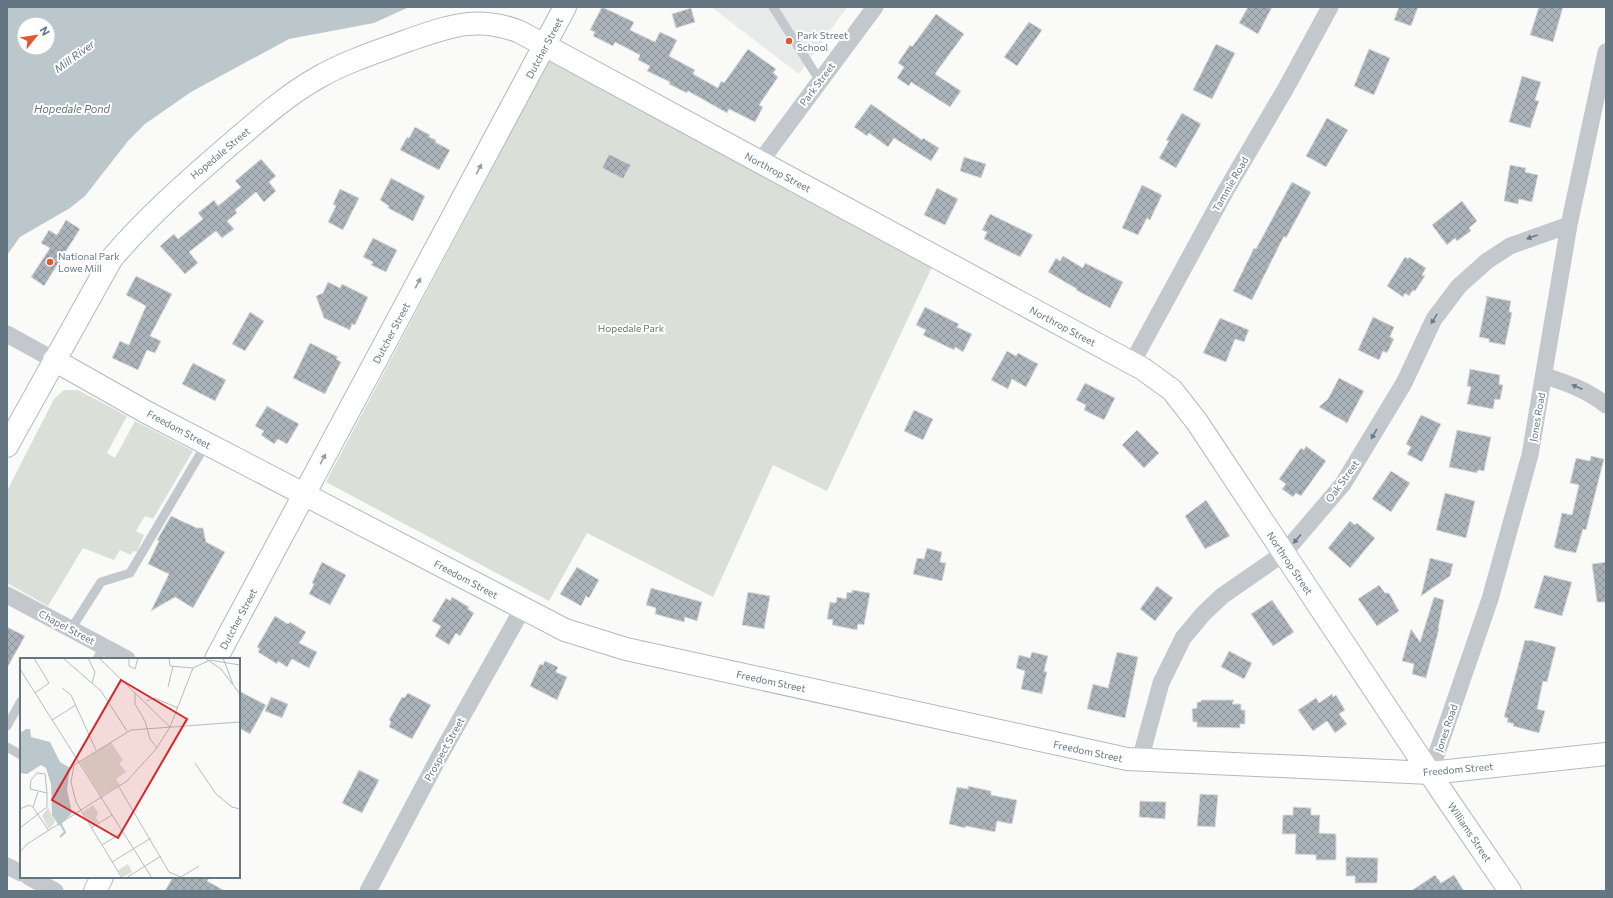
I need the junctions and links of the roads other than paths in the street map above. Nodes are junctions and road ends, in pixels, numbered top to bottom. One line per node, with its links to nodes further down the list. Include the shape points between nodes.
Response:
1 (565, 7): 5 (street, Dutcher Street)
2 (773, 7): 7 (lane)
3 (875, 7): 7 (street, Park Street)
4 (1330, 7): 12 (street, Tammie Road)
5 (546, 46): 8 (street, Northrop Street); 11 (street, Hopedale Street, via 504,25 469,23 435,31 356,61 297,90 188,180 134,232 112,258); 17 (street, Dutcher Street, one-way to 5)
6 (1606, 52): 9 (street, Jones Road)
7 (820, 81): 8 (street, Park Street)
8 (760, 162): 12 (street, Northrop Street)
9 (1569, 225): 13 (street, Jones Road); 18 (street, Oak Street, one-way to 18, via 1510,246 1487,261 1459,286 1434,319 1404,383 1343,484)
10 (7, 334): 11 (street, Freedom Street)
11 (54, 360): 15 (street, Freedom Street); 16 (street, Hopedale Street)
12 (1132, 363): 18 (street, Northrop Street, via 1160,380 1184,404)
13 (1545, 376): 14 (street, one-way to 13, via 1580,388); 32 (street, Jones Road, via 1530,455 1492,591)
14 (1606, 405)
15 (206, 444): 17 (street, Freedom Street); 21 (lane, via 130,573 101,582)
16 (7, 446)
17 (304, 494): 20 (street, Freedom Street); 24 (street, Dutcher Street)
18 (1284, 553): 31 (street, Oak Street, via 1222,596 1183,638 1161,684); 32 (street, Northrop Street)
19 (7, 595): 21 (street, Chapel Street)
20 (523, 608): 31 (street, Freedom Street, via 573,634 626,649); 39 (street, Prospect Street, via 438,758)
21 (71, 629): 22 (street, Chapel Street)
22 (101, 653): 23 (street, Chapel Street)
23 (123, 658)
24 (217, 658)
25 (20, 702): 26 (lane)
26 (11, 710): 27 (lane)
27 (7, 726)
28 (7, 747): 29 (lane)
29 (20, 754)
30 (1606, 754): 32 (street, Freedom Street)
31 (1140, 760): 32 (street, Freedom Street)
32 (1430, 773): 40 (street, Williams Street)
33 (7, 866): 34 (street)
34 (20, 872)
35 (31, 878): 37 (street)
36 (102, 878): 38 (street)
37 (55, 891)
38 (95, 891)
39 (368, 891)
40 (1510, 891)

